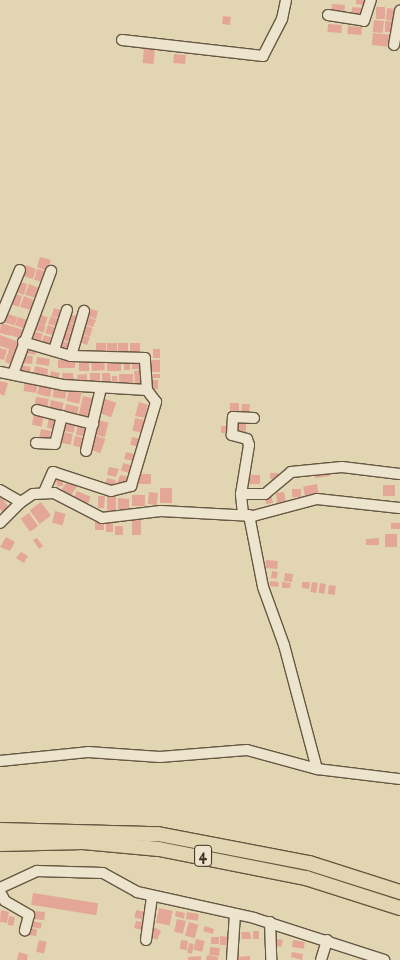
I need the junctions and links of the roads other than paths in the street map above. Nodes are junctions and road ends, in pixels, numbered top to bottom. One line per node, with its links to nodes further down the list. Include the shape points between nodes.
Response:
1 (286, 0): 5 (street, via 282,19 263,56)
2 (371, 0): 4 (street, via 364,21)
3 (400, 11): 6 (street)
4 (328, 15)
5 (122, 40)
6 (394, 45)
7 (20, 270): 11 (street)
8 (51, 271): 12 (street)
9 (67, 310): 13 (street)
10 (84, 311): 14 (street)
11 (0, 318)
12 (24, 342): 13 (street); 16 (street)
13 (54, 350): 14 (street)
14 (71, 356): 18 (street, via 145,358)
15 (0, 372): 16 (street)
16 (13, 374): 17 (street)
17 (101, 388): 18 (street); 22 (street)
18 (147, 390): 27 (street, via 156,402 131,486 111,491 52,472)
19 (37, 410): 20 (street)
20 (62, 416): 22 (street); 23 (street, via 55,444)
21 (254, 418): 28 (street, via 233,417 232,435 247,439 249,445)
22 (93, 424): 24 (street)
23 (36, 443)
24 (86, 451)
25 (400, 474): 28 (street, via 314,466 291,472 265,494)
26 (3, 492): 29 (street)
27 (44, 492): 29 (street); 31 (street, via 102,518 160,511)
28 (241, 494): 31 (street)
29 (21, 502): 32 (street)
30 (400, 508): 31 (street, via 317,499)
31 (246, 515): 34 (street, via 263,587 284,645)
32 (0, 523)
33 (0, 761): 34 (street, via 88,752 160,757 247,750)
34 (318, 769): 35 (street)
35 (400, 779)
36 (0, 830): 39 (highway, 4, via 158,834 309,863)
37 (0, 844): 41 (highway, 4, via 83,842 159,849 306,878)
38 (0, 890): 40 (street, via 25,874 64,871 102,873); 44 (street, via 5,900 28,915)
39 (400, 892)
40 (152, 897): 42 (street); 45 (street)
41 (400, 908)
42 (235, 914): 43 (street); 47 (street)
43 (270, 922): 46 (street); 48 (street)
44 (25, 930)
45 (146, 940)
46 (327, 940): 49 (street); 50 (street)
47 (232, 960)
48 (271, 960)
49 (321, 960)
50 (384, 960)

